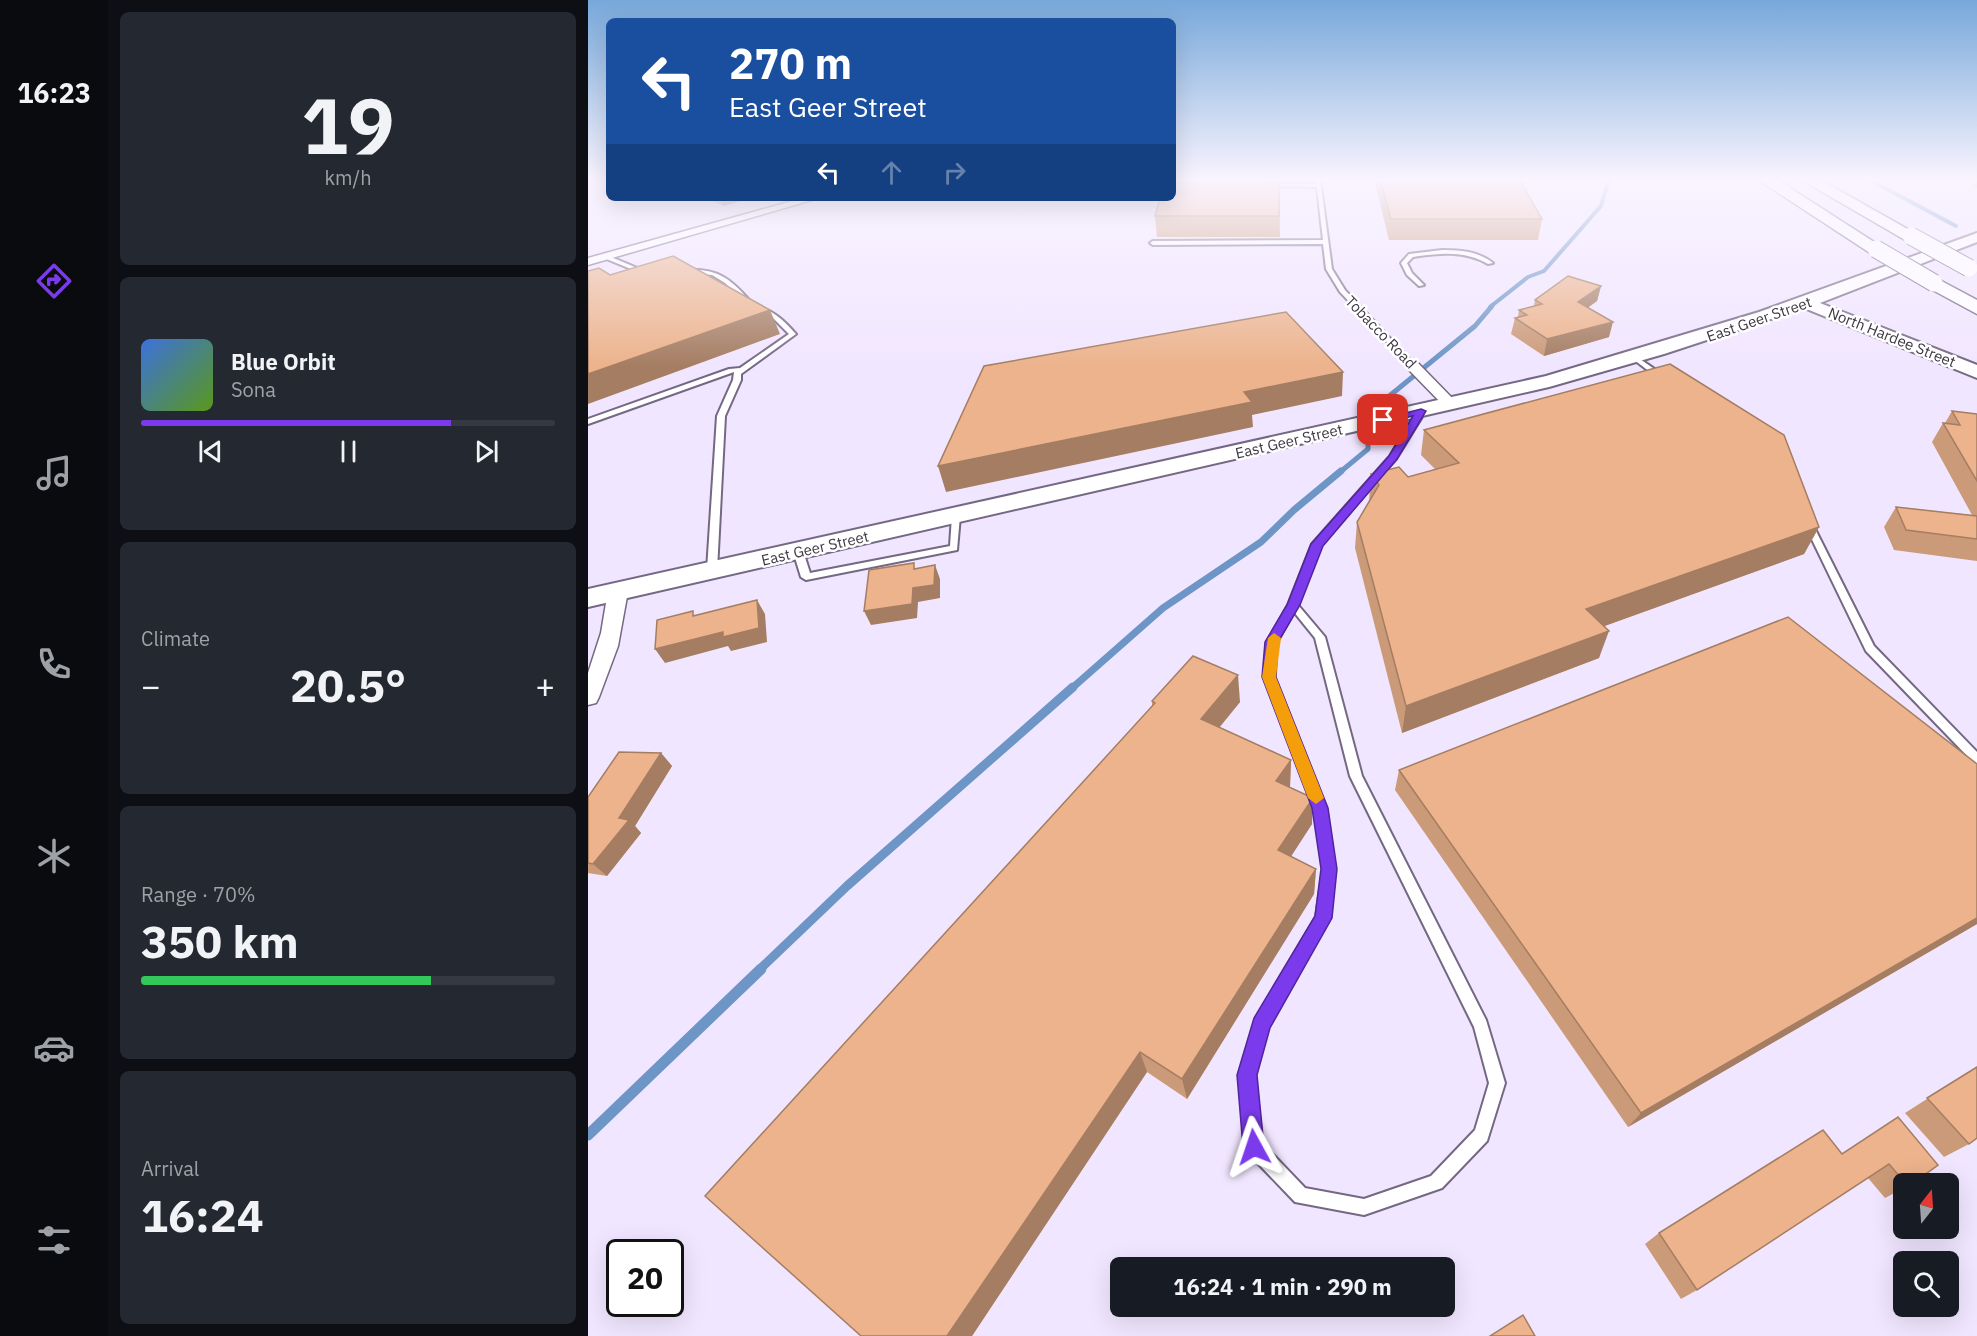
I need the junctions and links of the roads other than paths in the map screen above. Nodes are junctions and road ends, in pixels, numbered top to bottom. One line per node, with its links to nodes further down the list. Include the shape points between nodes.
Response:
1 (660, 241): 7 (street)
2 (1863, 241): 15 (highway, bridge)
3 (1920, 241): 10 (highway, bridge)
4 (1966, 241): 14 (main road, East Geer Street)
5 (1325, 242): 6 (lane); 17 (lane, Tobacco Road, via 1329,269 1342,291)
6 (1153, 243)
7 (606, 257): 8 (street); 12 (lane)
8 (588, 262)
9 (1490, 263): 13 (lane, via 1463,252 1411,255 1404,262 1409,274)
10 (1973, 271)
11 (677, 274): 19 (lane, via 707,270 719,275 793,334)
12 (654, 275)
13 (1421, 285)
14 (1806, 303): 16 (main road, East Geer Street); 18 (main road, North Hardee Street)
15 (1977, 309)
16 (1635, 358): 20 (lane); 21 (main road, East Geer Street)
17 (1413, 366): 21 (street, Tobacco Road)
18 (1977, 372)
19 (738, 373): 23 (lane, via 731,370); 27 (lane, via 721,416)
20 (1673, 384)
21 (1451, 405): 22 (main road, East Geer Street)
22 (1421, 411): 25 (main road, East Geer Street); 30 (lane, via 1393,457 1317,544)
23 (588, 422)
24 (1802, 508): 32 (lane, via 1870,648)
25 (956, 516): 26 (main road, East Geer Street); 26 (lane, via 954,548 806,577)
26 (798, 551): 27 (main road, East Geer Street)
27 (712, 570): 28 (main road, East Geer Street)
28 (618, 591): 29 (main road, East Geer Street); 31 (street, via 613,635)
29 (588, 598)
30 (1293, 605): 30 (lane, via 1272,642 1269,677 1320,808 1329,869 1323,918 1261,1024 1247,1075 1254,1147 1300,1196 1364,1207 1436,1182 1481,1135 1497,1083 1481,1025 1356,776 1320,637)
31 (588, 697)
32 (1977, 759)

